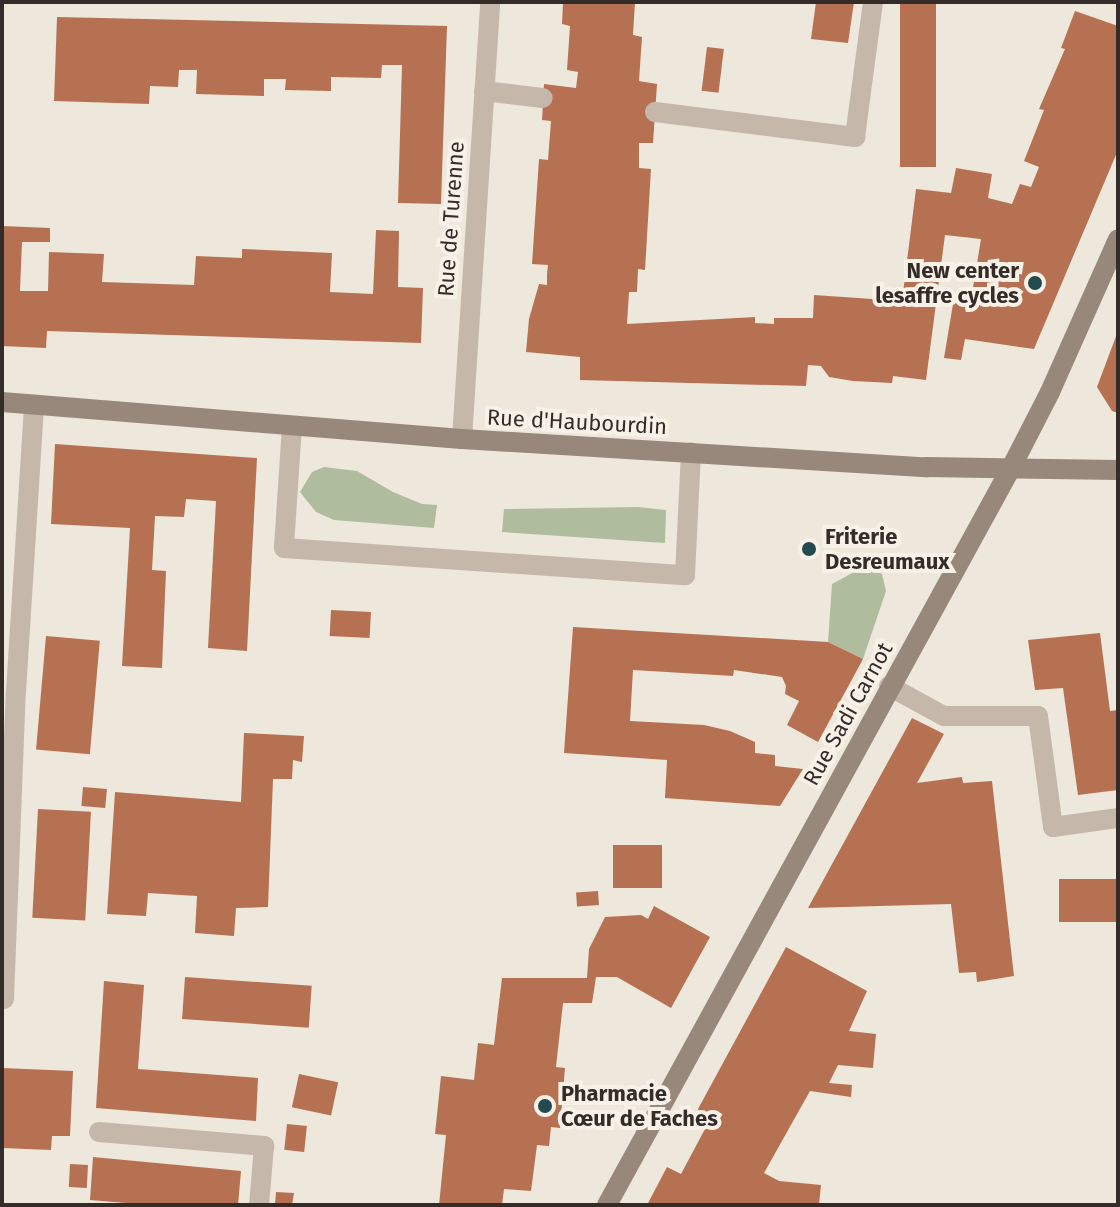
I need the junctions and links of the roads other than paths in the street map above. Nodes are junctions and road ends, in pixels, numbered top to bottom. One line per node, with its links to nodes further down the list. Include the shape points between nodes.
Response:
1 (490, 2): 3 (street, Rue de Turenne)
2 (873, 2): 5 (street, via 855,137)
3 (484, 91): 4 (street); 10 (street, Rue de Turenne)
4 (543, 98)
5 (655, 112)
6 (1117, 246): 12 (main road, Rue Sadi Carnot)
7 (2, 402): 8 (main road, Rue d'Haubourdin)
8 (34, 405): 9 (main road, Rue d'Haubourdin); 16 (street)
9 (292, 426): 10 (main road, Rue d'Haubourdin); 11 (street, via 284,548 669,574 685,575)
10 (462, 439): 11 (main road, Rue d'Haubourdin)
11 (691, 452): 12 (main road, Rue d'Haubourdin)
12 (1011, 468): 13 (main road, Rue d'Haubourdin); 14 (main road, Rue Sadi Carnot)
13 (1118, 470)
14 (889, 686): 15 (street, via 944,716 1038,716 1053,827); 19 (main road, Rue Sadi Carnot)
15 (1118, 818)
16 (4, 999)
17 (99, 1132): 18 (street, via 264,1146)
18 (259, 1205)
19 (607, 1205)

